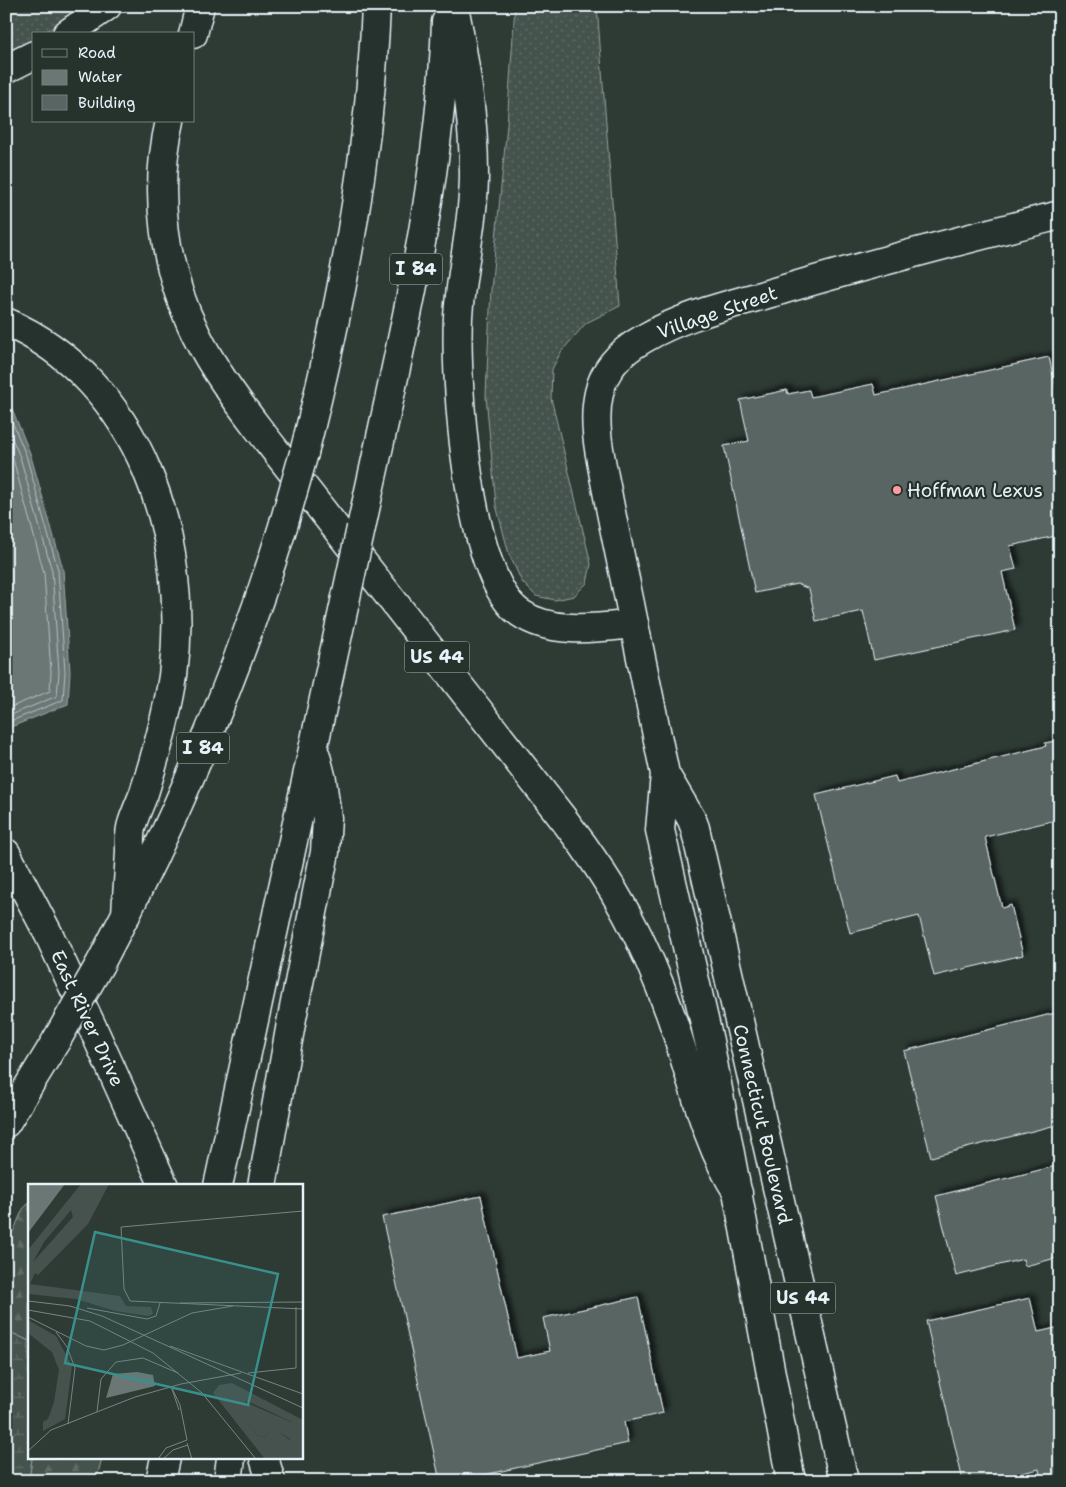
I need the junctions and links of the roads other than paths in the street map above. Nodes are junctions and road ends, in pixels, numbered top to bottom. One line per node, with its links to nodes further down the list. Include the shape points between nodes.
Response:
1 (107, 6): 6 (main road)
2 (200, 6): 7 (main road)
3 (376, 6): 17 (main road, I 84, bridge, via 368,121 351,238 304,453 253,617 215,717 180,801)
4 (446, 6): 14 (main road, I 84, bridge, via 442,92 427,216)
5 (454, 6): 13 (main road, via 470,99 474,157 473,194 458,315 459,388 468,476 481,539 494,579 506,599 528,618 546,625 577,628)
6 (70, 32)
7 (194, 32)
8 (32, 56): 9 (main road)
9 (6, 69)
10 (170, 122): 22 (main road, US 44, via 163,170 166,237 181,299 203,347 253,422 603,873 628,914 652,966 712,1140)
11 (1060, 215): 13 (main road, Village Street, via 734,304 666,327 624,351 603,381 598,394 596,419)
12 (6, 322): 17 (main road, via 66,358 87,377 115,411 143,460 167,534 175,591 175,657 156,751 131,826)
13 (634, 624): 15 (main road, Connecticut Boulevard / US 44)
14 (314, 747): 20 (main road, I 84); 21 (main road, via 326,812 325,852)
15 (665, 774): 22 (main road, Connecticut Boulevard, via 660,830 708,1041); 28 (main road, Connecticut Boulevard / US 44, via 695,828)
16 (8, 862): 19 (main road, East River Drive, via 49,935)
17 (126, 915): 18 (main road, I 84, bridge, via 56,1042)
18 (6, 1123)
19 (163, 1184)
20 (218, 1184)
21 (262, 1184)
22 (738, 1193): 27 (main road, Connecticut Boulevard / US 44)
23 (165, 1460): 25 (main road)
24 (265, 1460): 26 (main road)
25 (160, 1481)
26 (271, 1481)
27 (791, 1481)
28 (844, 1481)

